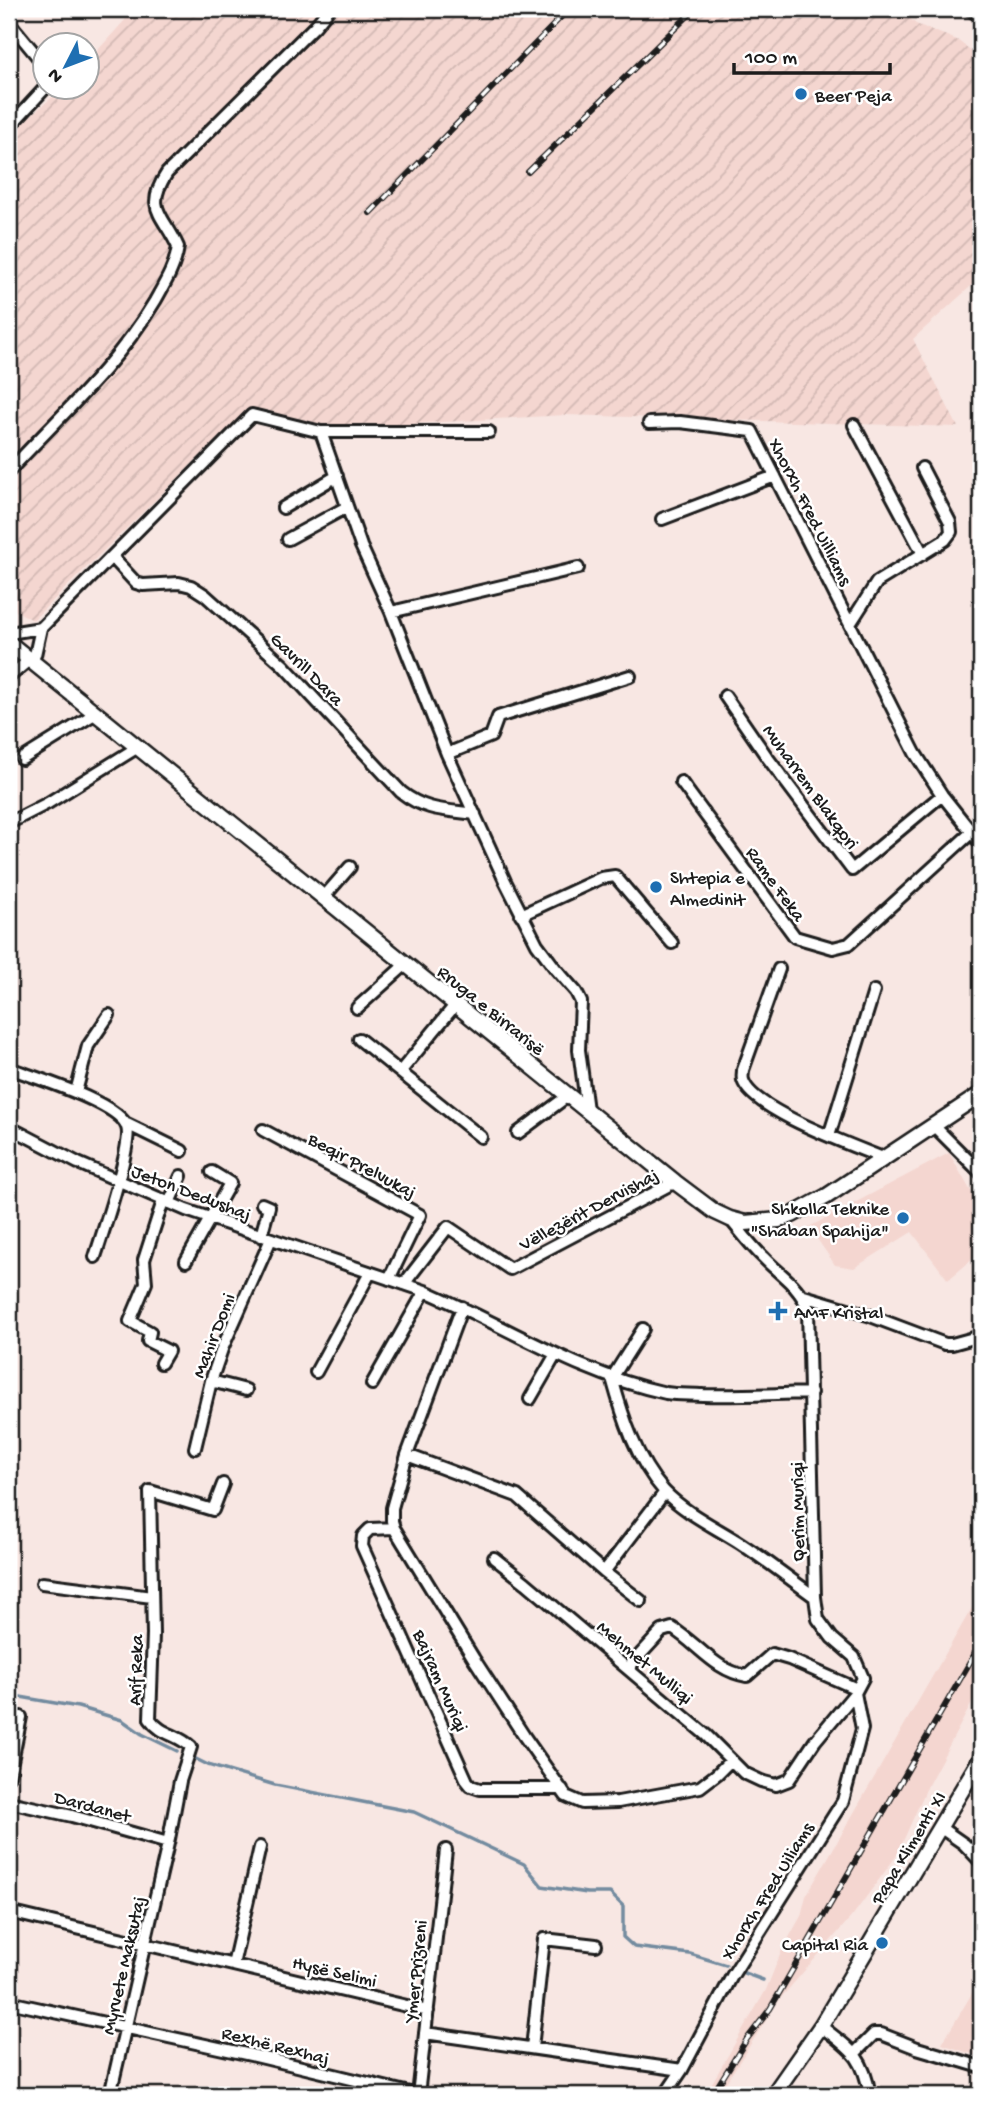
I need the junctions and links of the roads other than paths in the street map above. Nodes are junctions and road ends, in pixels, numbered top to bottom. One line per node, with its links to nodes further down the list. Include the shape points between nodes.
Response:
1 (329, 9): 11 (street, via 167,173 157,188 156,206 178,247 169,277 118,356)
2 (9, 23): 3 (street)
3 (32, 50)
4 (32, 102): 5 (street)
5 (9, 127)
6 (649, 423): 12 (street, Xhorxh Fred Uilliams, via 752,431)
7 (854, 425): 18 (street)
8 (321, 432): 9 (street); 13 (street); 19 (street, via 252,415)
9 (489, 432)
10 (922, 468): 18 (street, Xhorxh Fred Uilliams, via 951,532)
11 (9, 471)
12 (775, 475): 16 (street); 22 (street, Xhorxh Fred Uilliams)
13 (337, 476): 14 (street); 15 (street)
14 (282, 508)
15 (347, 508): 17 (street); 21 (street)
16 (662, 519)
17 (288, 539)
18 (922, 554): 22 (street, Xhorxh Fred Uilliams, via 877,582)
19 (112, 557): 23 (street); 36 (street, Gavrill Dara, via 136,583 179,583 205,595 283,665 415,803)
20 (578, 568): 21 (street)
21 (391, 612): 32 (street)
22 (850, 624): 35 (street, Xhorxh Fred Uilliams, via 915,753)
23 (41, 628): 24 (street); 26 (street)
24 (9, 633)
25 (9, 643): 26 (street, Rruga e Birrarisë)
26 (30, 661): 28 (street); 30 (street, Rruga e Birrarisë)
27 (630, 676): 32 (street, via 498,718 491,736)
28 (9, 677)
29 (725, 696): 35 (street, Muharrem Blakqori, via 852,870)
30 (96, 713): 31 (street, Rruga e Birrarisë); 33 (street)
31 (138, 747): 37 (street); 41 (street, Rruga e Birrarisë)
32 (447, 754): 36 (street)
33 (22, 759)
34 (681, 782): 38 (street, Rame Feka, via 795,937 833,948 849,944)
35 (942, 795): 38 (street, Xhorxh Fred Uilliams)
36 (475, 814): 42 (street)
37 (9, 823)
38 (972, 832): 39 (street, Xhorxh Fred Uilliams)
39 (981, 844)
40 (349, 867): 41 (street)
41 (323, 898): 44 (street, Rruga e Birrarisë)
42 (521, 915): 43 (street, via 601,878 615,876); 56 (street, via 581,1002 579,1050)
43 (673, 943)
44 (406, 964): 47 (street, Rruga e Birrarisë); 48 (street)
45 (779, 969): 62 (street, via 743,1080 762,1101)
46 (874, 990): 62 (street)
47 (456, 1004): 52 (street); 55 (street, Rruga e Birrarisë)
48 (357, 1009)
49 (109, 1015): 53 (street, via 88,1046)
50 (359, 1039): 52 (street)
51 (9, 1068): 53 (street)
52 (400, 1072): 63 (street)
53 (76, 1092): 57 (street)
54 (981, 1094): 58 (street, Rruga e Birrarisë)
55 (569, 1096): 56 (street, Rruga e Birrarisë); 61 (street)
56 (587, 1110): 70 (street, Rruga e Birrarisë)
57 (127, 1124): 64 (street); 69 (street)
58 (934, 1126): 65 (street, Rruga e Birrarisë); 67 (street)
59 (9, 1127): 69 (street, Jeton Dedushaj)
60 (263, 1130): 79 (street, Beqir Prelvukaj, via 420,1215)
61 (518, 1133)
62 (829, 1136): 65 (street)
63 (481, 1137)
64 (182, 1151)
65 (885, 1158): 74 (street, Rruga e Birrarisë, via 792,1215 762,1223)
66 (212, 1172): 73 (street, via 230,1184)
67 (981, 1173)
68 (181, 1175): 71 (street)
69 (118, 1182): 71 (street, Jeton Dedushaj); 76 (street)
70 (675, 1182): 74 (street, Rruga e Birrarisë); 80 (street, Vëllezërit Dervishaj, via 510,1269 447,1227)
71 (166, 1202): 73 (street, Jeton Dedushaj); 87 (street, via 144,1260 146,1283 130,1321 150,1332 148,1341 168,1351)
72 (262, 1204): 75 (street, Mahir Domi, via 269,1207)
73 (210, 1218): 75 (street, Jeton Dedushaj); 77 (street)
74 (730, 1219): 82 (street)
75 (266, 1238): 78 (street, Jeton Dedushaj); 90 (street, Mahir Domi)
76 (95, 1257)
77 (186, 1261)
78 (370, 1273): 79 (street, Jeton Dedushaj); 88 (street)
79 (389, 1279): 80 (street, Jeton Dedushaj)
80 (404, 1284): 81 (street, Jeton Dedushaj)
81 (425, 1291): 83 (street, Jeton Dedushaj); 91 (street)
82 (804, 1296): 85 (street, via 945,1344); 93 (street, Qerim Muriqi)
83 (462, 1307): 86 (street, Jeton Dedushaj); 96 (street)
84 (642, 1329): 89 (street)
85 (981, 1336)
86 (556, 1354): 89 (street, Jeton Dedushaj); 94 (street)
87 (161, 1363)
88 (316, 1372)
89 (612, 1378): 93 (street, Jeton Dedushaj, via 669,1394); 98 (street, via 634,1444)
90 (211, 1381): 92 (street); 95 (street, Mahir Domi)
91 (372, 1384)
92 (246, 1390)
93 (811, 1393): 104 (street, Qerim Muriqi)
94 (530, 1399)
95 (195, 1448)
96 (407, 1455): 99 (street, via 392,1508); 101 (street, via 517,1496)
97 (223, 1483): 103 (street, Arif Reka, via 213,1510 150,1491)
98 (665, 1492): 101 (street); 104 (street)
99 (394, 1528): 112 (street, Bajram Muriqi, via 495,1692); 112 (street, Bajram Muriqi, via 370,1529 362,1546 467,1781 480,1789)
100 (494, 1558): 106 (street, Mehmet Mulliqi)
101 (604, 1572): 105 (street)
102 (42, 1583): 103 (street)
103 (152, 1597): 115 (street, Arif Reka, via 150,1719 156,1728 191,1746)
104 (815, 1597): 107 (street, Qerim Muriqi, via 818,1619 853,1657 863,1678)
105 (641, 1601)
106 (628, 1668): 107 (street, via 662,1631 672,1628 708,1658 739,1675 747,1676 772,1654); 110 (street, Mehmet Mulliqi)
107 (856, 1691): 110 (street, Mehmet Mulliqi, via 789,1780 776,1784 744,1773); 131 (street, Xhorxh Fred Uiliams, via 862,1729 843,1801 732,1976)
108 (21, 1717): 111 (street)
109 (981, 1758): 114 (street, Papa Klimenti XI)
110 (731, 1760): 112 (street, Bajram Muriqi, via 700,1787 618,1802 582,1803)
111 (9, 1776)
112 (562, 1789)
113 (9, 1802): 115 (street, Dardanet)
114 (941, 1828): 118 (street); 125 (street, Papa Klimenti XI)
115 (168, 1843): 120 (street, Myrvete Maksutaj)
116 (260, 1847): 122 (street)
117 (446, 1850): 124 (street, Ymer Prizreni)
118 (981, 1862)
119 (9, 1912): 120 (street, Hysë Selimi)
120 (143, 1945): 122 (street, Hysë Selimi); 126 (street, Myrvete Maksutaj)
121 (596, 1945): 128 (street, via 544,1939)
122 (233, 1965): 124 (street, Hysë Selimi)
123 (9, 2002): 126 (street, Rexhë Rexhaj)
124 (428, 2011): 127 (street, Ymer Prizreni)
125 (821, 2026): 129 (street); 135 (street, Papa Klimenti XI)
126 (125, 2027): 132 (street, Myrvete Maksutaj); 133 (street, Rexhë Rexhaj)
127 (425, 2032): 128 (street); 133 (street, Ymer Prizreni)
128 (532, 2048): 131 (street)
129 (855, 2053): 130 (street, via 874,2034 881,2034); 136 (street)
130 (981, 2067)
131 (682, 2070): 134 (street, Xhorxh Fred Uiliams)
132 (110, 2095)
133 (418, 2095)
134 (665, 2095)
135 (773, 2095)
136 (870, 2095)

